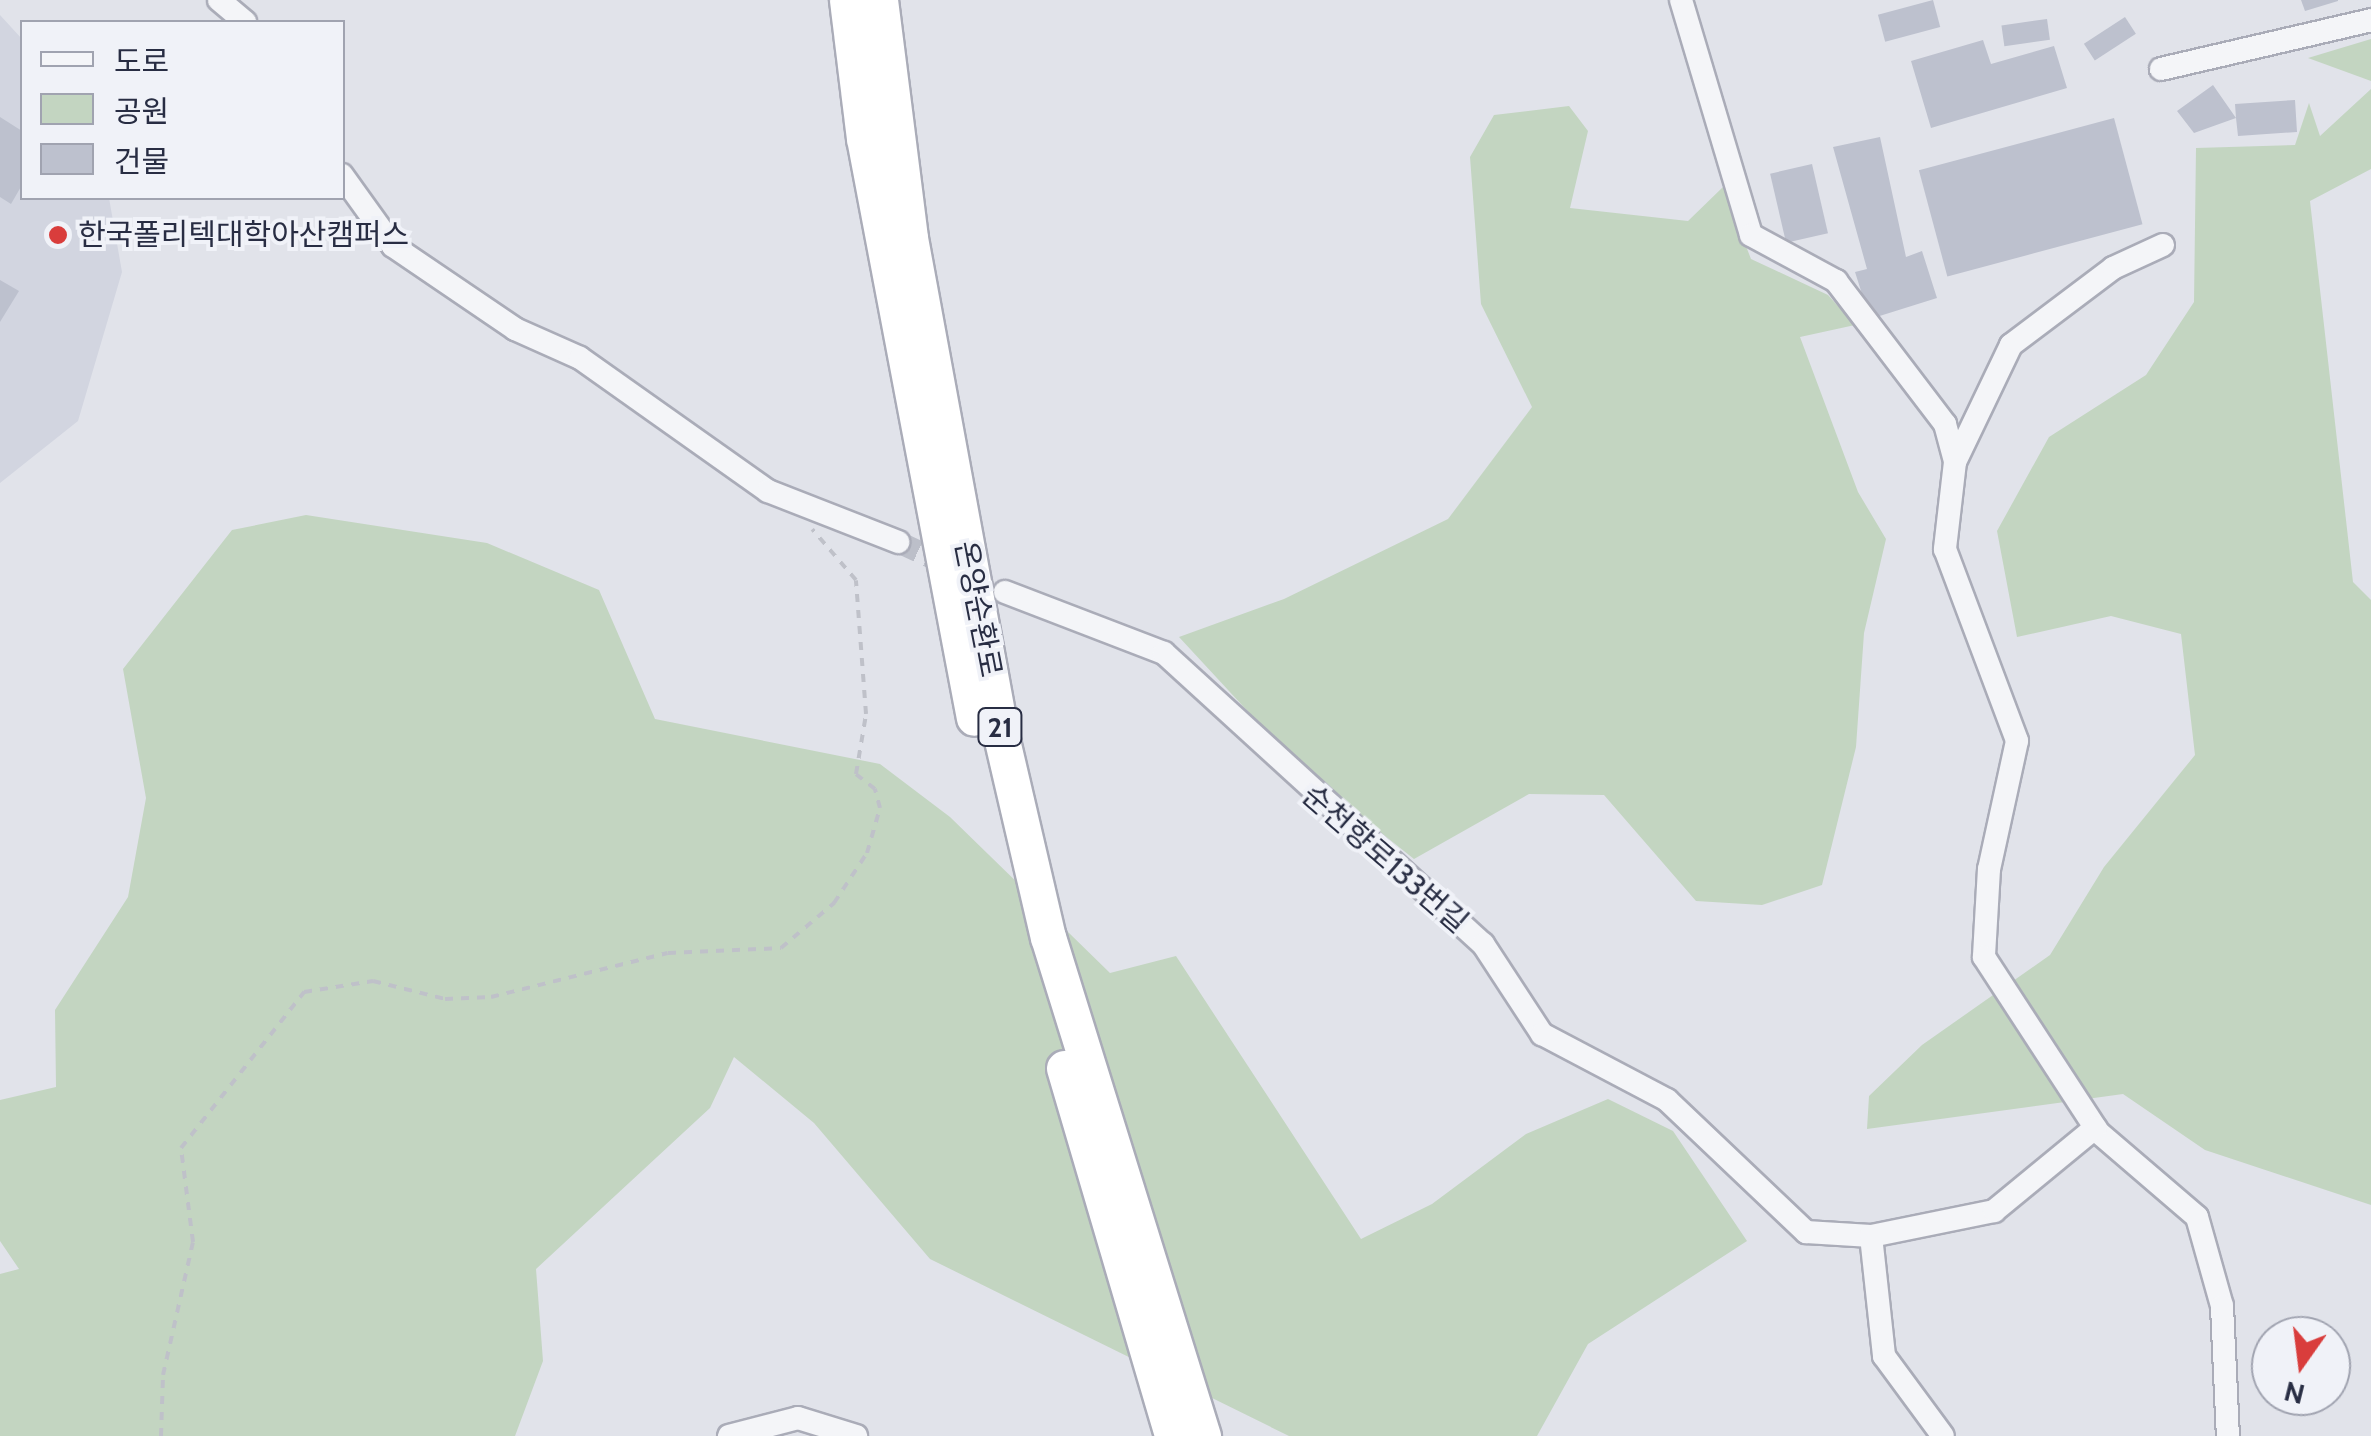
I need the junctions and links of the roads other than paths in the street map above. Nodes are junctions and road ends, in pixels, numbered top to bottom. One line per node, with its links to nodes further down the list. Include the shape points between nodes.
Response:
1 (219, 0): 5 (street)
2 (848, 0): 17 (highway, 온양순환로 / 21, via 864,138 976,730)
3 (880, 0): 18 (highway, 온양순환로 / 21, via 910,238 1006,758 1048,938)
4 (1681, 0): 10 (street, via 1751,235 1836,281 1902,356 1945,424)
5 (243, 20)
6 (2371, 20): 7 (street)
7 (2161, 69)
8 (345, 179): 11 (street, via 393,246 515,329 646,401 768,492)
9 (2163, 245): 10 (street, via 2112,268 2011,346)
10 (1955, 462): 13 (street, via 1945,549 2017,741 1990,869 1984,956)
11 (898, 542)
12 (1005, 592): 14 (street, 순천향로133번길, via 1164,652 1483,944 1542,1034 1667,1100 1806,1232)
13 (2095, 1128): 14 (street, 순천향로133번길, via 1994,1211); 20 (street, via 2197,1217 2222,1306)
14 (1870, 1236): 19 (street, via 1884,1356)
15 (729, 1436): 16 (street, via 798,1418)
16 (856, 1436)
17 (1172, 1436)
18 (1203, 1436)
19 (1943, 1436)
20 (2228, 1436)

